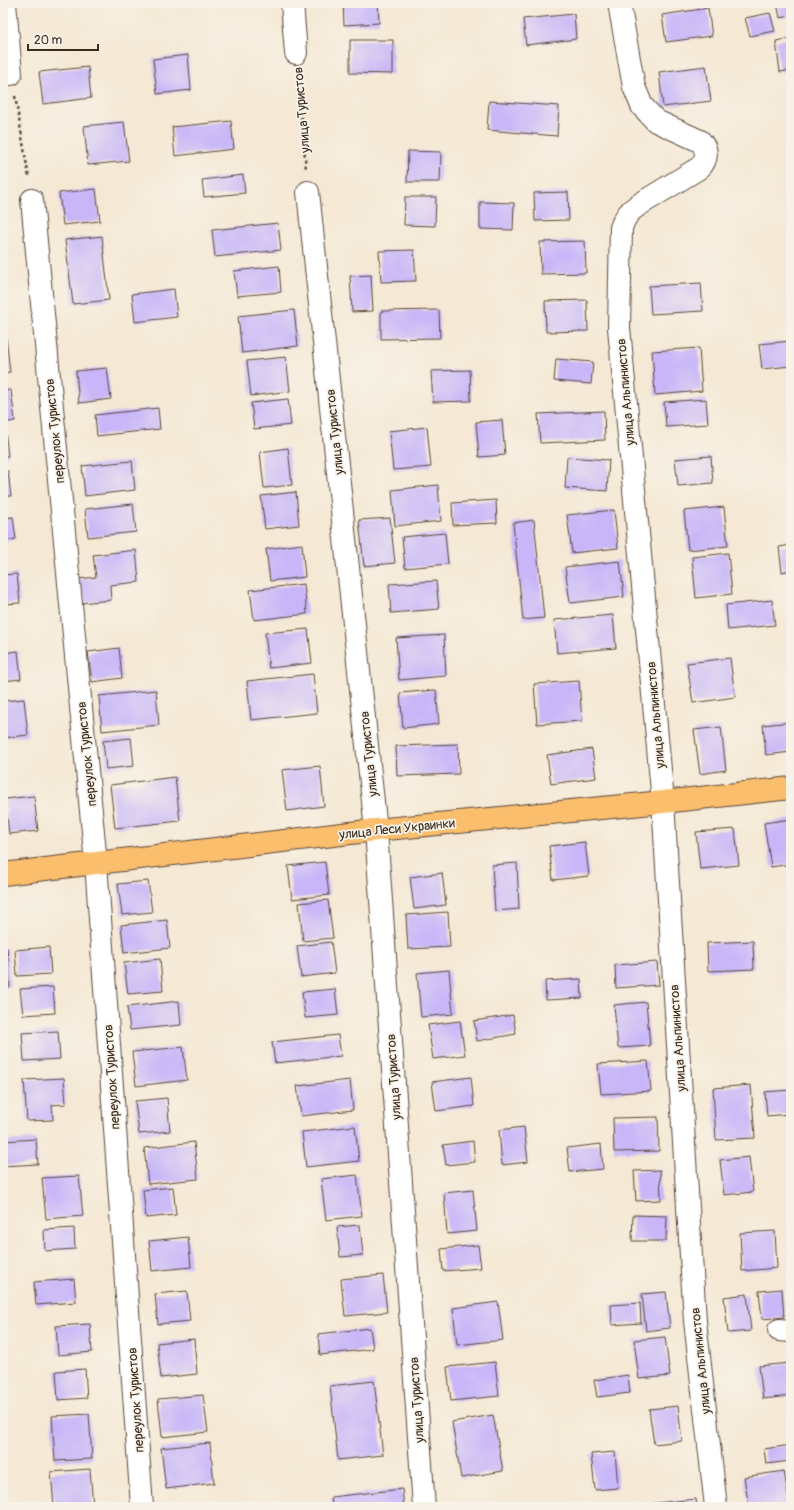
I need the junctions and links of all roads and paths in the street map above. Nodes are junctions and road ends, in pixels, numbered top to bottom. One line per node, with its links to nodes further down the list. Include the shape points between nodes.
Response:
1 (5, 3): 5 (street)
2 (292, 3): 4 (street, улица Туристов)
3 (619, 3): 9 (street, улица Альпинистов, via 634,87 642,106 656,120 700,141 706,154 700,168 629,212 624,219 620,237 620,328)
4 (296, 53): 6 (path, улица Туристов)
5 (12, 74): 7 (path)
6 (308, 192): 10 (street, улица Туристов)
7 (32, 200): 11 (street, переулок Туристов)
8 (791, 788): 9 (main road, улица Леси Украинки)
9 (663, 802): 10 (main road, улица Леси Украинки); 15 (street, улица Альпинистов, via 695,1321)
10 (376, 830): 11 (main road, улица Леси Украинки); 14 (street, улица Туристов)
11 (96, 863): 12 (main road, улица Леси Украинки); 13 (street, переулок Туристов)
12 (3, 874)
13 (142, 1507)
14 (424, 1507)
15 (716, 1507)

